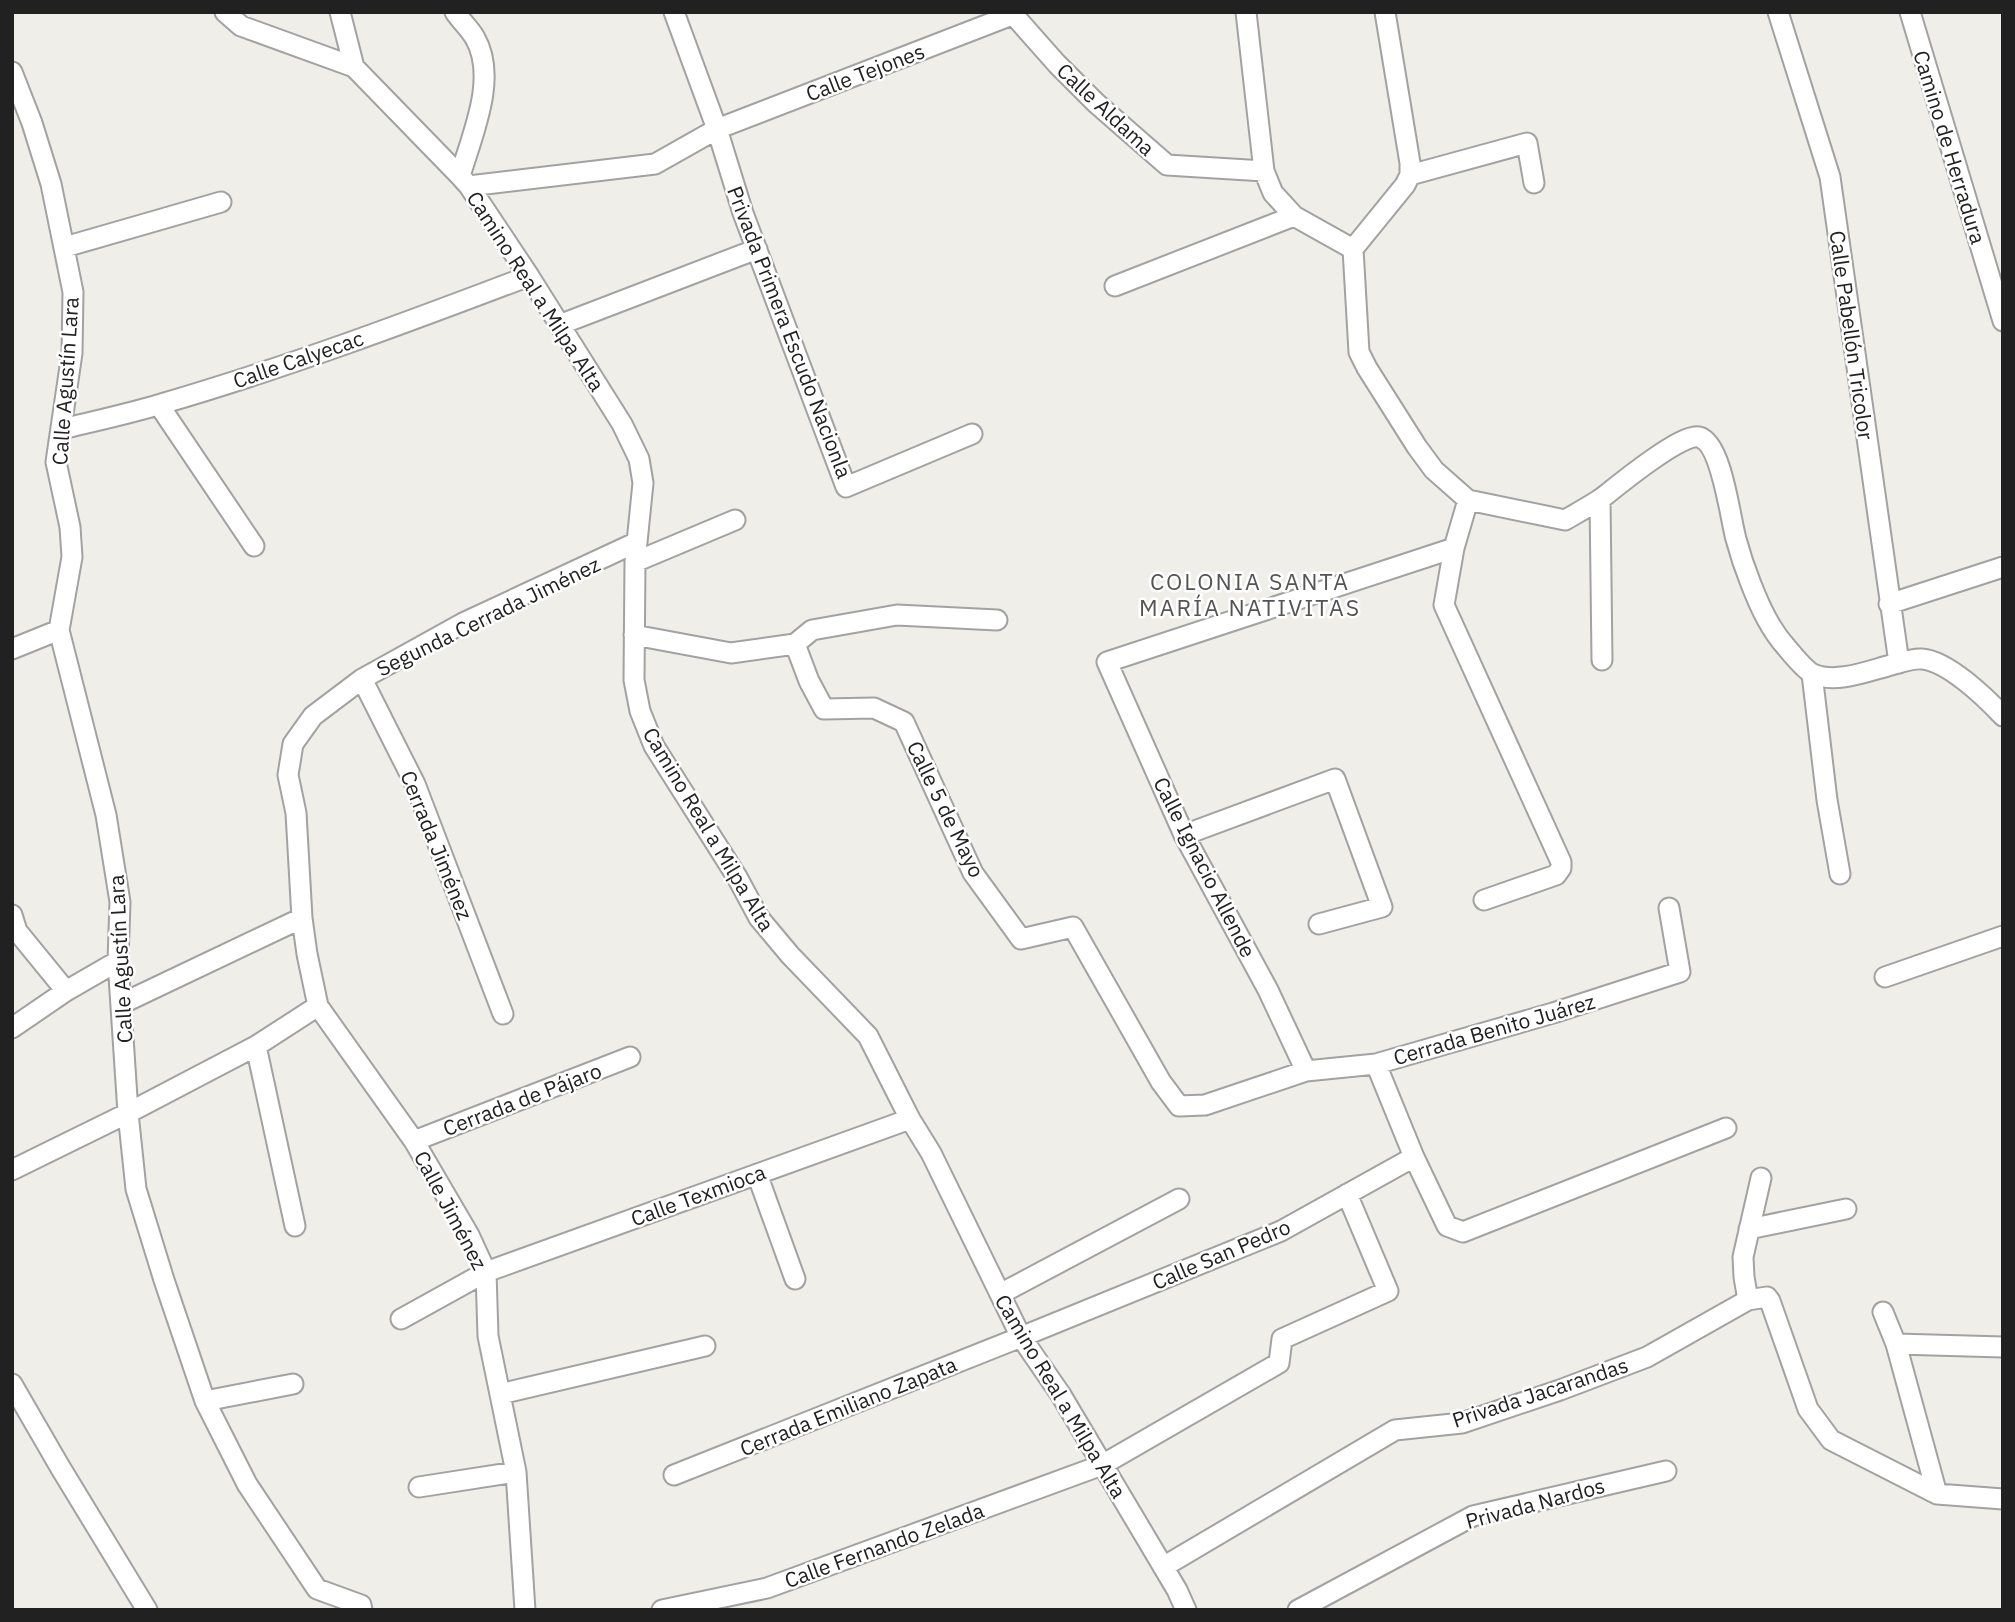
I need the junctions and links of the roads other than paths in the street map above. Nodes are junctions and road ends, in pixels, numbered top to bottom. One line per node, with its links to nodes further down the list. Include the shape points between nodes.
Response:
1 (225, 12): 10 (street, via 241,26)
2 (340, 12): 10 (street)
3 (455, 12): 15 (street, via 475,39 484,63 482,101)
4 (674, 12): 12 (street, Privada Primera Escudo Nacionla)
5 (1246, 12): 13 (street)
6 (1385, 12): 14 (street)
7 (1778, 12): 37 (street, Calle Pabellón Tricolor, via 1830,177)
8 (1910, 12): 24 (street, Camino de Herradura)
9 (1012, 13): 12 (street, Calle Tejones); 13 (street, Calle Aldama, via 1066,74 1167,165)
10 (354, 67): 15 (street, Camino Real a Milpa Alta)
11 (12, 72): 19 (street, Calle Agustín Lara, via 47,172)
12 (717, 129): 15 (street, Calle Tejones, via 655,164); 20 (street, Privada Primera Escudo Nacionla)
13 (1264, 171): 18 (street, via 1273,193)
14 (1410, 175): 16 (street, via 1527,143); 21 (street)
15 (464, 181): 22 (street, Camino Real a Milpa Alta)
16 (1534, 183)
17 (221, 202): 19 (street)
18 (1294, 216): 21 (street); 23 (street)
19 (65, 247): 27 (street, Calle Agustín Lara, via 74,292)
20 (757, 249): 25 (street); 28 (street, Privada Primera Escudo Nacionla, via 846,487)
21 (1353, 249): 30 (street, via 1359,352 1417,447 1434,470)
22 (529, 276): 25 (street, Camino Real a Milpa Alta); 26 (street, Calle Calyecac)
23 (1115, 286)
24 (2003, 321)
25 (559, 324): 32 (street, Camino Real a Milpa Alta, via 639,459 643,483)
26 (159, 405): 27 (street, Calle Calyecac); 33 (street)
27 (62, 429): 39 (street, Calle Agustín Lara, via 56,462 72,557)
28 (972, 434)
29 (1600, 499): 30 (street, via 1565,520); 43 (street); 45 (street, via 1675,444 1689,437 1707,442 1767,622)
30 (1468, 500): 34 (street)
31 (735, 520): 35 (street)
32 (637, 542): 35 (street, Camino Real a Milpa Alta); 46 (street, Segunda Cerrada Jiménez, via 463,623)
33 (254, 546)
34 (1454, 548): 48 (street, Calle Ignacio Allende, via 1107,662); 50 (street, via 1444,605 1562,869)
35 (635, 562): 40 (street, Camino Real a Milpa Alta)
36 (2003, 566): 37 (street)
37 (1889, 604): 44 (street, Calle Pabellón Tricolor)
38 (997, 620): 41 (street, via 897,615 812,630)
39 (59, 630): 42 (street); 56 (street, Calle Agustín Lara, via 106,815 120,902)
40 (634, 635): 41 (street, via 731,653); 68 (street, Camino Real a Milpa Alta, via 640,711 654,746 759,918 868,1036)
41 (795, 644): 66 (street, Calle 5 de Mayo, via 824,709 874,708 904,722 973,873 1021,939 1073,927 1179,1106 1205,1105)
42 (12, 649)
43 (1602, 660)
44 (1899, 663): 45 (street, via 1842,678); 47 (street, via 1922,659 1947,668)
45 (1812, 674): 49 (street)
46 (362, 679): 53 (street, Segunda Cerrada Jiménez, via 313,716 293,744 288,775 296,813); 61 (street, Cerrada Jiménez, via 415,784)
47 (2003, 716)
48 (1184, 835): 54 (street, via 1335,779 1382,907); 66 (street, Calle Ignacio Allende)
49 (1840, 874)
50 (1484, 900)
51 (1669, 908): 65 (street, Cerrada Benito Juárez, via 1680,972)
52 (12, 915): 58 (street, via 17,931)
53 (302, 918): 59 (street); 60 (street, Segunda Cerrada Jiménez)
54 (1319, 924)
55 (2003, 936): 57 (street)
56 (118, 961): 58 (street); 59 (street, Calle Agustín Lara)
57 (1885, 977)
58 (66, 991): 62 (street)
59 (121, 1004): 67 (street, Calle Agustín Lara)
60 (318, 1006): 63 (street); 70 (street, Calle Jiménez)
61 (503, 1014)
62 (12, 1028)
63 (256, 1046): 67 (street); 78 (street)
64 (630, 1057): 70 (street, Cerrada de Pájaro)
65 (1376, 1063): 66 (street, Cerrada Benito Juárez); 71 (street)
66 (1306, 1071)
67 (128, 1113): 72 (street); 93 (street, Calle Agustín Lara, via 136,1189)
68 (910, 1119): 73 (street, Calle Texmioca); 82 (street, Camino Real a Milpa Alta)
69 (1726, 1128): 71 (street, via 1463,1231 1447,1226)
70 (414, 1141): 80 (street, Calle Jiménez)
71 (1414, 1157): 75 (street, Calle San Pedro)
72 (12, 1170)
73 (757, 1174): 80 (street, Calle Texmioca); 81 (street)
74 (1761, 1178): 79 (street)
75 (1347, 1194): 86 (street, Calle San Pedro, via 1281,1231); 94 (street, Calle Fernando Zelada, via 1388,1291 1282,1339 1279,1363)
76 (1179, 1199): 82 (street)
77 (1846, 1209): 79 (street)
78 (295, 1226)
79 (1749, 1229): 83 (street, via 1743,1257)
80 (486, 1272): 85 (street, Calle Texmioca); 92 (street, Calle Jiménez, via 488,1336)
81 (796, 1279)
82 (1000, 1294): 86 (street, Camino Real a Milpa Alta)
83 (1748, 1300): 99 (street, via 1767,1297 1770,1301 1808,1409 1831,1440); 101 (street, Privada Jacarandas, via 1647,1357 1560,1390 1462,1423 1395,1430)
84 (1883, 1312): 87 (street)
85 (401, 1320)
86 (1021, 1337): 94 (street, Camino Real a Milpa Alta); 97 (street, Cerrada Emiliano Zapata)
87 (1896, 1344): 89 (street); 99 (street)
88 (705, 1346): 92 (street)
89 (2003, 1347)
90 (12, 1384): 102 (street)
91 (293, 1384): 93 (street)
92 (500, 1394): 96 (street, Calle Jiménez)
93 (205, 1401): 103 (street, Calle Agustín Lara, via 247,1484 317,1589 361,1605)
94 (1102, 1465): 101 (street, Camino Real a Milpa Alta); 105 (street, Calle Fernando Zelada, via 767,1588)
95 (1666, 1471): 107 (street, Privada Nardos, via 1473,1516)
96 (516, 1472): 98 (street); 104 (street, Calle Jiménez)
97 (674, 1475)
98 (418, 1487)
99 (1937, 1494): 100 (street)
100 (2003, 1499)
101 (1163, 1567): 106 (street, Camino Real a Milpa Alta)
102 (147, 1610)
103 (362, 1610)
104 (525, 1610)
105 (662, 1610)
106 (1186, 1610)
107 (1298, 1610)

